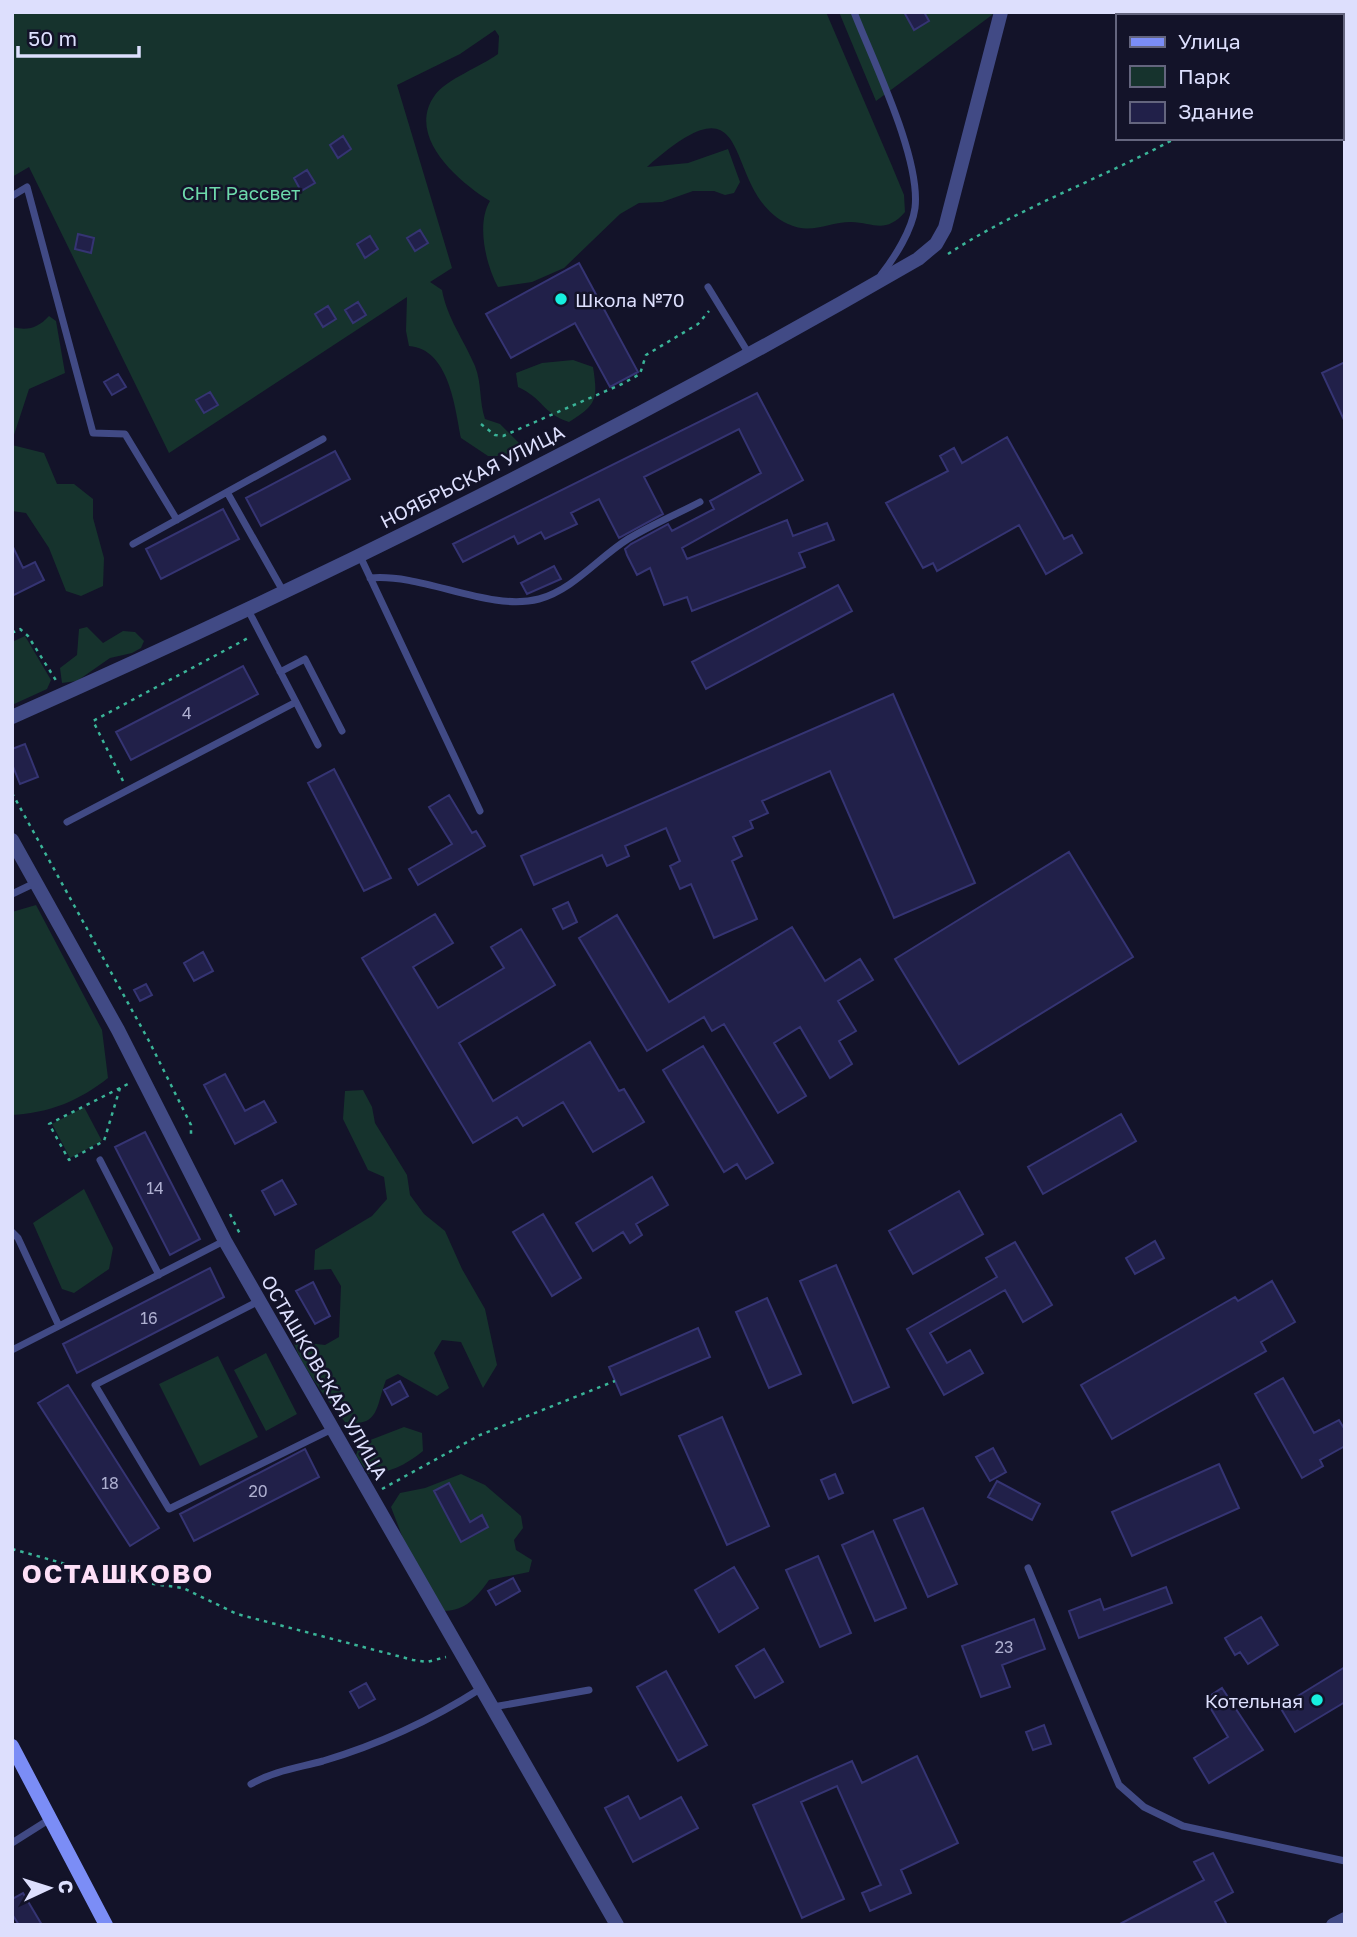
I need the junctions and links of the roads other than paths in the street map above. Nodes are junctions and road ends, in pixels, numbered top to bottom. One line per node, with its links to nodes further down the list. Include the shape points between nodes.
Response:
1 (854, 12): 4 (lane, via 916,182 915,211)
2 (1001, 12): 4 (street, НОЯБРЬСКАЯ УЛИЦА, via 945,228 918,260)
3 (12, 196): 10 (lane, via 27,187 93,433 125,434)
4 (875, 284): 6 (street, НОЯБРЬСКАЯ УЛИЦА)
5 (708, 286): 6 (lane)
6 (749, 354): 12 (street, НОЯБРЬСКАЯ УЛИЦА)
7 (323, 439): 8 (lane)
8 (227, 492): 10 (lane); 14 (lane)
9 (700, 502): 13 (lane, via 627,539 559,590 539,599 479,598 408,579)
10 (177, 520): 11 (lane)
11 (133, 544)
12 (360, 556): 13 (lane); 14 (street, НОЯБРЬСКАЯ УЛИЦА)
13 (370, 578): 21 (lane)
14 (283, 591): 15 (street, НОЯБРЬСКАЯ УЛИЦА)
15 (247, 607): 16 (lane); 18 (street, НОЯБРЬСКАЯ УЛИЦА)
16 (280, 672): 17 (lane); 19 (lane, via 304,659)
17 (296, 702): 20 (lane); 22 (lane)
18 (12, 718)
19 (342, 731)
20 (318, 745)
21 (480, 811)
22 (67, 822)
23 (12, 840): 24 (street, ОСТАШКОВСКАЯ УЛИЦА)
24 (35, 883): 25 (lane); 28 (street, ОСТАШКОВСКАЯ УЛИЦА, via 142,1077)
25 (12, 894)
26 (100, 1160): 29 (lane)
27 (12, 1232): 31 (lane)
28 (225, 1241): 29 (lane); 30 (street, ОСТАШКОВСКАЯ УЛИЦА)
29 (159, 1275): 31 (lane)
30 (260, 1301): 33 (street, ОСТАШКОВСКАЯ УЛИЦА); 33 (lane, via 95,1385 169,1509)
31 (59, 1326): 32 (lane)
32 (12, 1350)
33 (332, 1429): 35 (street, ОСТАШКОВСКАЯ УЛИЦА)
34 (1028, 1568): 42 (lane, via 1119,1785 1144,1807 1183,1826)
35 (480, 1689): 37 (street, ОСТАШКОВСКАЯ УЛИЦА); 39 (lane, via 356,1749 269,1774)
36 (589, 1690): 37 (lane)
37 (490, 1707): 45 (street, ОСТАШКОВСКАЯ УЛИЦА)
38 (14, 1753): 40 (street)
39 (251, 1784)
40 (50, 1819): 41 (lane); 44 (street)
41 (12, 1843)
42 (1345, 1861)
43 (1345, 1919): 46 (street)
44 (106, 1925)
45 (617, 1925)
46 (1333, 1925)

